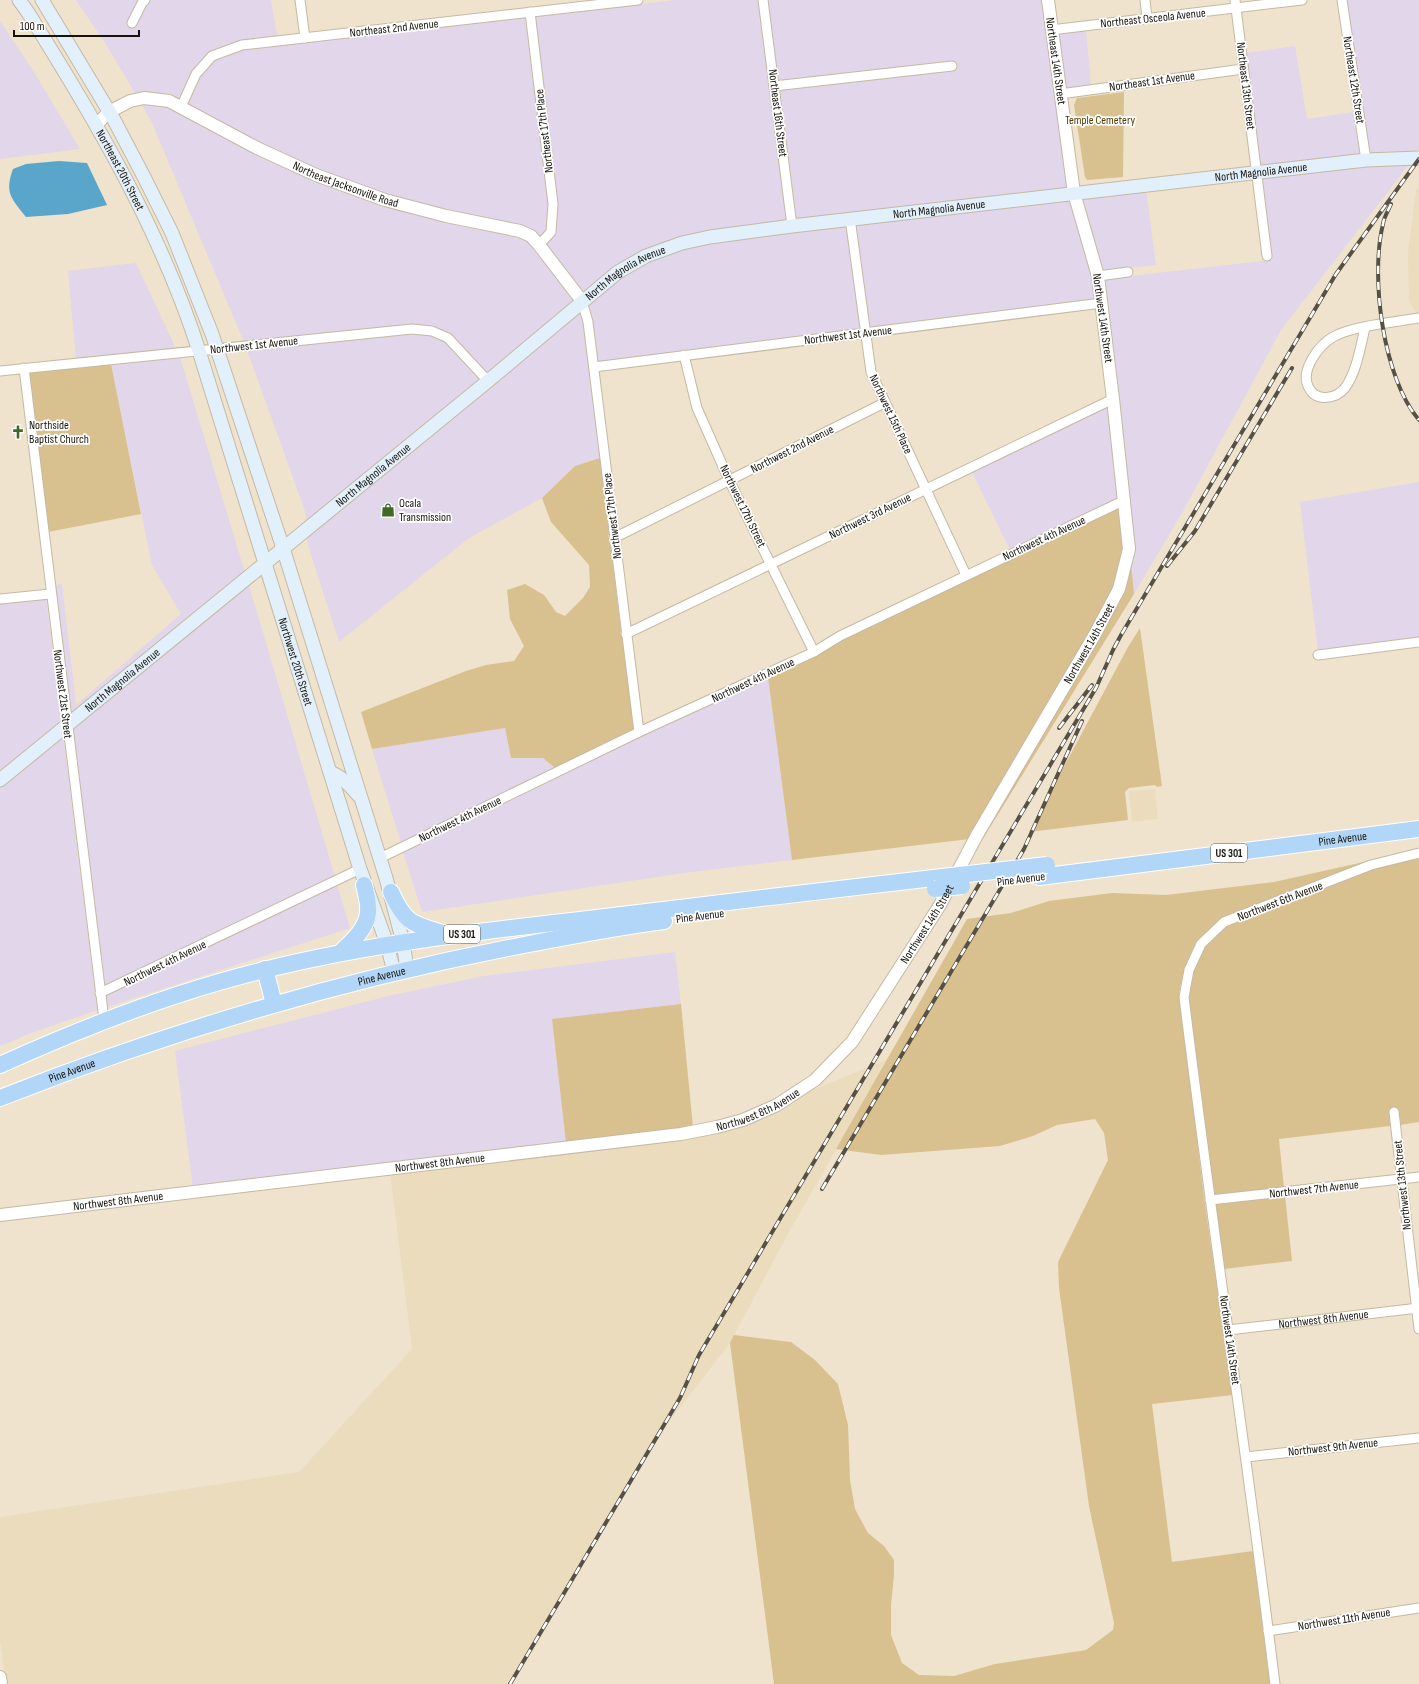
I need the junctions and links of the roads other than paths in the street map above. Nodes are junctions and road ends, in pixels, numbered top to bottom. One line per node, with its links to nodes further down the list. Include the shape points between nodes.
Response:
1 (19, 0): 23 (main road, Northeast 20th Street)
2 (42, 0): 22 (main road, Northeast 20th Street)
3 (145, 0): 14 (street)
4 (300, 0): 16 (street)
5 (638, 0): 12 (street, Northeast 2nd Avenue)
6 (763, 0): 19 (street, Northeast 16th Street)
7 (1048, 0): 15 (street, Northeast 14th Street)
8 (1145, 0): 13 (street)
9 (1302, 0): 11 (street, Northeast Osceola Avenue)
10 (1342, 0): 25 (street, Northeast 12th Street)
11 (1236, 4): 13 (street, Northeast Osceola Avenue); 18 (street, Northeast 13th Street)
12 (530, 12): 16 (street, Northeast 2nd Avenue); 30 (street, Northeast 17th Place, via 553,204 551,232)
13 (1147, 18): 15 (street, Northeast Osceola Avenue)
14 (132, 23)
15 (1051, 30): 20 (street, Northeast 14th Street)
16 (305, 38): 21 (street, Northeast 2nd Avenue, via 242,45 212,56 196,74)
17 (952, 66): 19 (street)
18 (1243, 69): 20 (street, Northeast 1st Avenue); 26 (street, Northeast 13th Street)
19 (774, 86): 29 (street, Northeast 16th Street)
20 (1060, 94): 27 (street, Northeast 14th Street)
21 (181, 107): 22 (street, Northeast Jacksonville Road, via 170,101 144,98 130,101); 30 (street, Northeast Jacksonville Road, via 257,148 316,175 389,201 520,231 531,236)
22 (109, 112): 23 (street, Northeast Jacksonville Road); 39 (main road, Northeast 20th Street, via 172,233)
23 (96, 124): 40 (main road, Northeast 20th Street, via 129,184 155,240 177,290)
24 (1419, 158): 25 (main road, North Magnolia Avenue)
25 (1366, 160): 26 (main road, North Magnolia Avenue)
26 (1257, 173): 27 (main road, North Magnolia Avenue); 31 (street)
27 (1074, 193): 28 (main road, North Magnolia Avenue); 33 (street, Northwest 14th Street)
28 (850, 218): 29 (main road, North Magnolia Avenue); 38 (street, Northwest 15th Place)
29 (792, 226): 34 (main road, North Magnolia Avenue, via 682,243 646,256 618,272)
30 (539, 245): 34 (street, Northeast Jacksonville Road)
31 (1267, 256)
32 (1128, 272): 33 (street)
33 (1098, 276): 35 (street, Northwest 14th Street)
34 (582, 301): 42 (street, Northwest 17th Place, via 588,322); 45 (main road, North Magnolia Avenue)
35 (1102, 302): 38 (street, Northwest 1st Avenue); 46 (street, Northwest 14th Street)
36 (1419, 318): 37 (street)
37 (1365, 328): 37 (street, via 1334,336 1320,348 1306,375 1307,385 1314,393 1321,397 1330,397 1344,388 1356,362)
38 (866, 332): 41 (street, Northwest 1st Avenue); 47 (street, Northwest 15th Place, via 871,372)
39 (217, 349): 40 (street, Northwest 1st Avenue); 45 (street, Northwest 1st Avenue, via 419,329 448,338); 52 (main road, Northwest 20th Street)
40 (199, 351): 43 (street, Northwest 1st Avenue); 53 (main road, Northwest 20th Street)
41 (684, 355): 42 (street, Northwest 1st Avenue); 48 (street, Northwest 17th Street, via 697,408)
42 (594, 367): 51 (street, Northwest 17th Place)
43 (24, 368): 44 (street, Northwest 1st Avenue); 56 (street, Northwest 21st Street)
44 (0, 371)
45 (488, 381): 52 (main road, North Magnolia Avenue)
46 (1113, 399): 49 (street, Northwest 3rd Avenue); 50 (street, Northwest 14th Street)
47 (884, 403): 48 (street, Northwest 2nd Avenue); 49 (street, Northwest 15th Place)
48 (729, 480): 51 (street, Northwest 2nd Avenue); 54 (street, Northwest 17th Street)
49 (927, 488): 54 (street, Northwest 3rd Avenue); 55 (street, Northwest 15th Place)
50 (1125, 500): 55 (street, Northwest 4th Avenue); 86 (street, Northwest 14th Street, via 1129,549 1120,589 977,835 940,905)
51 (614, 538): 58 (street, Northwest 17th Place)
52 (283, 548): 53 (main road, North Magnolia Avenue); 66 (main road, Northwest 20th Street)
53 (264, 563): 62 (main road, North Magnolia Avenue); 64 (main road, Northwest 20th Street)
54 (771, 563): 58 (street, Northwest 3rd Avenue); 60 (street, Northwest 17th Street)
55 (966, 575): 60 (street, Northwest 4th Avenue, via 840,636)
56 (50, 594): 57 (street); 62 (street, Northwest 21st Street)
57 (0, 599)
58 (626, 634): 63 (street, Northwest 17th Place)
59 (1419, 642): 61 (street)
60 (814, 652): 63 (street, Northwest 4th Avenue)
61 (1318, 655)
62 (67, 725): 65 (main road, North Magnolia Avenue); 82 (street, Northwest 21st Street)
63 (639, 732): 70 (street, Northwest 4th Avenue)
64 (330, 772): 66 (main road, via 344,780); 71 (main road, Northwest 20th Street)
65 (0, 780)
66 (362, 799): 70 (main road, Northwest 20th Street)
67 (1419, 819): 72 (highway, Pine Avenue / US 301)
68 (1419, 829): 72 (highway, Pine Avenue / US 301)
69 (1419, 853): 83 (street, Northwest 6th Avenue, via 1371,865 1224,922 1201,944 1189,970)
70 (380, 858): 74 (main road, Northwest 20th Street)
71 (360, 869): 73 (main road, Northwest 20th Street); 82 (street, Northwest 4th Avenue)
72 (1043, 871): 75 (highway, Pine Avenue / US 301, bridge)
73 (364, 885): 78 (main road, Northwest 20th Street); 79 (highway, via 368,912 364,925 356,938)
74 (390, 892): 76 (highway, via 399,910 408,920); 77 (main road, Northwest 20th Street)
75 (561, 930): 76 (highway, Pine Avenue / US 301); 81 (highway, Pine Avenue / US 301)
76 (453, 936): 77 (highway, Pine Avenue / US 301)
77 (403, 942): 78 (highway, Pine Avenue / US 301); 81 (main road, Northwest 20th Street)
78 (387, 944): 79 (highway, Pine Avenue / US 301); 81 (main road, Northwest 20th Street)
79 (340, 953): 80 (highway, Pine Avenue / US 301)
80 (265, 969): 84 (highway); 85 (highway, Pine Avenue / US 301)
81 (401, 970): 84 (highway, Pine Avenue / US 301)
82 (100, 993): 85 (street, Northwest 21st Street)
83 (1184, 996): 92 (street, Northwest 14th Street)
84 (274, 1004): 88 (highway, Pine Avenue / US 301, via 138,1047)
85 (104, 1020): 87 (highway, Pine Avenue / US 301)
86 (852, 1042): 93 (street, Northwest 8th Avenue, via 815,1080 777,1105 743,1120 718,1127 673,1135)
87 (0, 1065)
88 (0, 1098)
89 (1394, 1112): 91 (street, Northwest 13th Street)
90 (1419, 1177): 91 (street, Northwest 7th Avenue)
91 (1401, 1179): 92 (street, Northwest 7th Avenue); 94 (street, Northwest 13th Street)
92 (1210, 1200): 96 (street, Northwest 14th Street)
93 (0, 1215)
94 (1418, 1309): 95 (street, Northwest 13th Street); 96 (street, Northwest 8th Avenue)
95 (1419, 1329)
96 (1228, 1330): 98 (street, Northwest 14th Street)
97 (1419, 1438): 98 (street, Northwest 9th Avenue)
98 (1246, 1457): 100 (street, Northwest 14th Street)
99 (1419, 1608): 100 (street, Northwest 11th Avenue)
100 (1268, 1631): 103 (street, Northwest 14th Street)
101 (0, 1677): 102 (street)
102 (1, 1684)
103 (1275, 1684)

